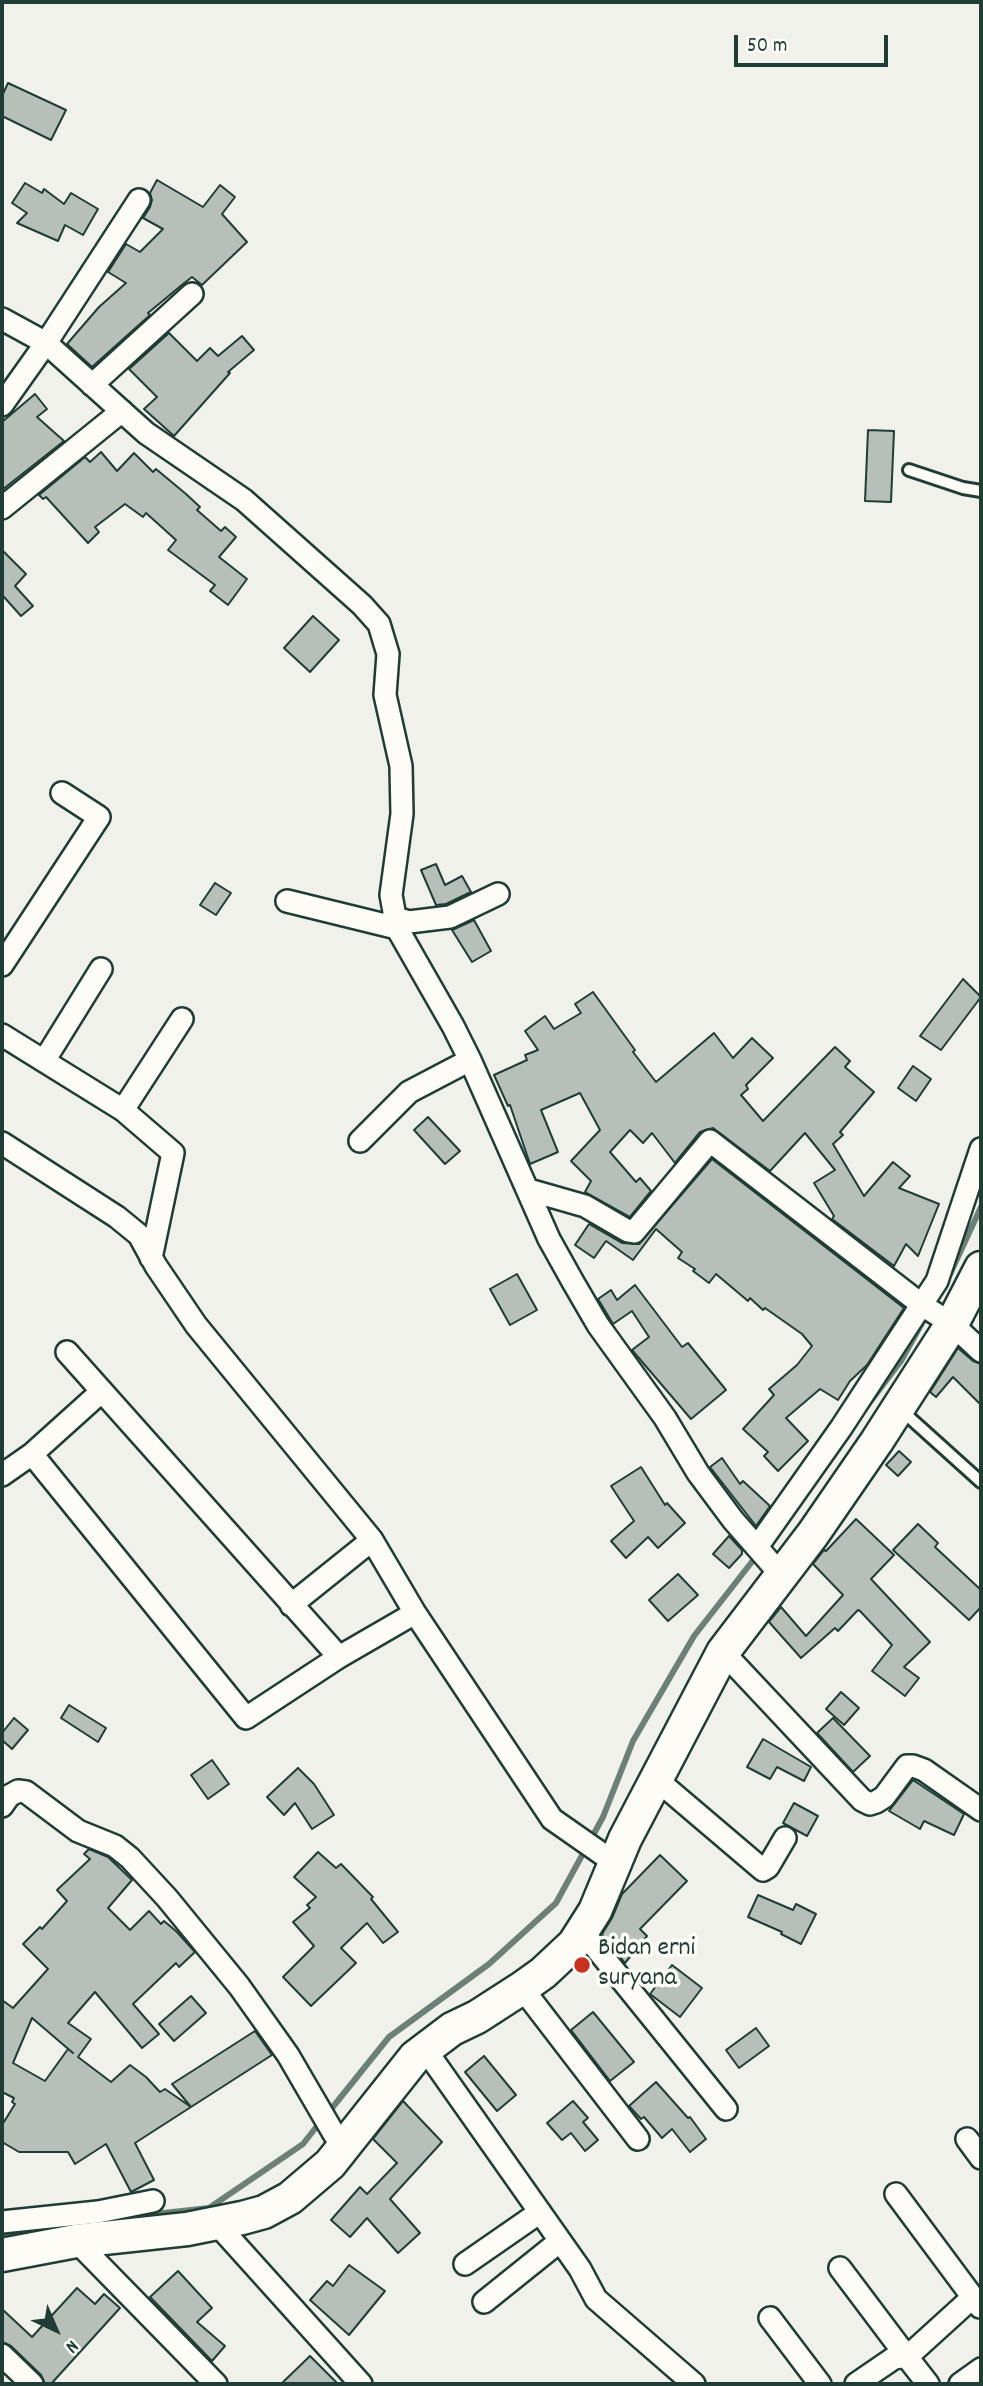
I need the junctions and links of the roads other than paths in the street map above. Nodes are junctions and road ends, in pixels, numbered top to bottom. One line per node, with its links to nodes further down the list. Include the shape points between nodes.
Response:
1 (139, 200): 4 (street)
2 (192, 294): 5 (street)
3 (2, 319): 4 (street)
4 (46, 343): 5 (street); 6 (street)
5 (92, 385): 7 (street)
6 (2, 405)
7 (122, 411): 10 (street); 14 (street, via 279,528 379,624 388,654 385,695 401,766 402,814 391,895)
8 (909, 470): 9 (lane)
9 (981, 491)
10 (2, 508)
11 (62, 793): 15 (street, via 99,817)
12 (498, 894): 14 (street, via 450,917)
13 (287, 901): 14 (street)
14 (395, 923): 19 (street)
15 (2, 965)
16 (101, 970): 20 (street)
17 (183, 1019): 21 (street)
18 (2, 1035): 20 (street)
19 (470, 1060): 22 (street, via 409,1092); 25 (street)
20 (44, 1061): 21 (street)
21 (123, 1110): 26 (street, via 173,1153)
22 (360, 1141)
23 (2, 1143): 26 (street, via 117,1217 139,1235)
24 (981, 1149): 28 (street, via 937,1281)
25 (529, 1190): 28 (street, via 585,1206 634,1232 710,1141); 37 (street, via 561,1262 598,1325 704,1481)
26 (151, 1258): 36 (street, via 221,1358)
27 (981, 1268): 28 (street)
28 (935, 1314): 29 (street); 32 (street); 37 (street, via 841,1428)
29 (981, 1350)
30 (67, 1352): 31 (street)
31 (102, 1391): 33 (street); 38 (street)
32 (898, 1408): 35 (lane); 37 (street, via 821,1523)
33 (32, 1454): 34 (street); 41 (street, via 246,1718)
34 (2, 1475)
35 (981, 1482)
36 (372, 1539): 38 (street); 39 (street)
37 (767, 1560): 40 (street)
38 (291, 1605): 41 (street)
39 (415, 1613): 41 (street); 46 (street, via 552,1819)
40 (723, 1652): 42 (street); 44 (street, via 862,1800 870,1804 884,1797 907,1766 913,1766)
41 (339, 1657)
42 (656, 1779): 45 (street, via 763,1870); 46 (street)
43 (2, 1806): 53 (street, via 9,1796 26,1792 78,1831 116,1846 130,1858 239,1986 288,2055)
44 (981, 1810)
45 (785, 1838)
46 (615, 1863): 47 (street)
47 (583, 1932): 48 (street); 50 (street)
48 (522, 1988): 49 (street); 51 (street)
49 (425, 2049): 53 (street); 57 (street)
50 (726, 2109)
51 (638, 2139)
52 (967, 2139): 54 (street)
53 (339, 2140): 59 (street, via 330,2164 290,2198 264,2212)
54 (981, 2158)
55 (896, 2194): 66 (street)
56 (153, 2201): 58 (street)
57 (540, 2211): 61 (street); 63 (street)
58 (2, 2222)
59 (216, 2223): 60 (street); 73 (street)
60 (76, 2241): 62 (street); 72 (street)
61 (560, 2241): 65 (street); 74 (street, via 596,2299)
62 (2, 2255)
63 (466, 2264)
64 (840, 2269): 69 (street)
65 (484, 2302)
66 (977, 2303): 69 (street)
67 (770, 2318): 75 (street)
68 (2, 2355): 71 (street)
69 (907, 2357): 76 (street, via 894,2358); 77 (street)
70 (981, 2369): 78 (street)
71 (33, 2384)
72 (216, 2384)
73 (361, 2384)
74 (694, 2384)
75 (820, 2384)
76 (856, 2384)
77 (928, 2384)
78 (960, 2384)

